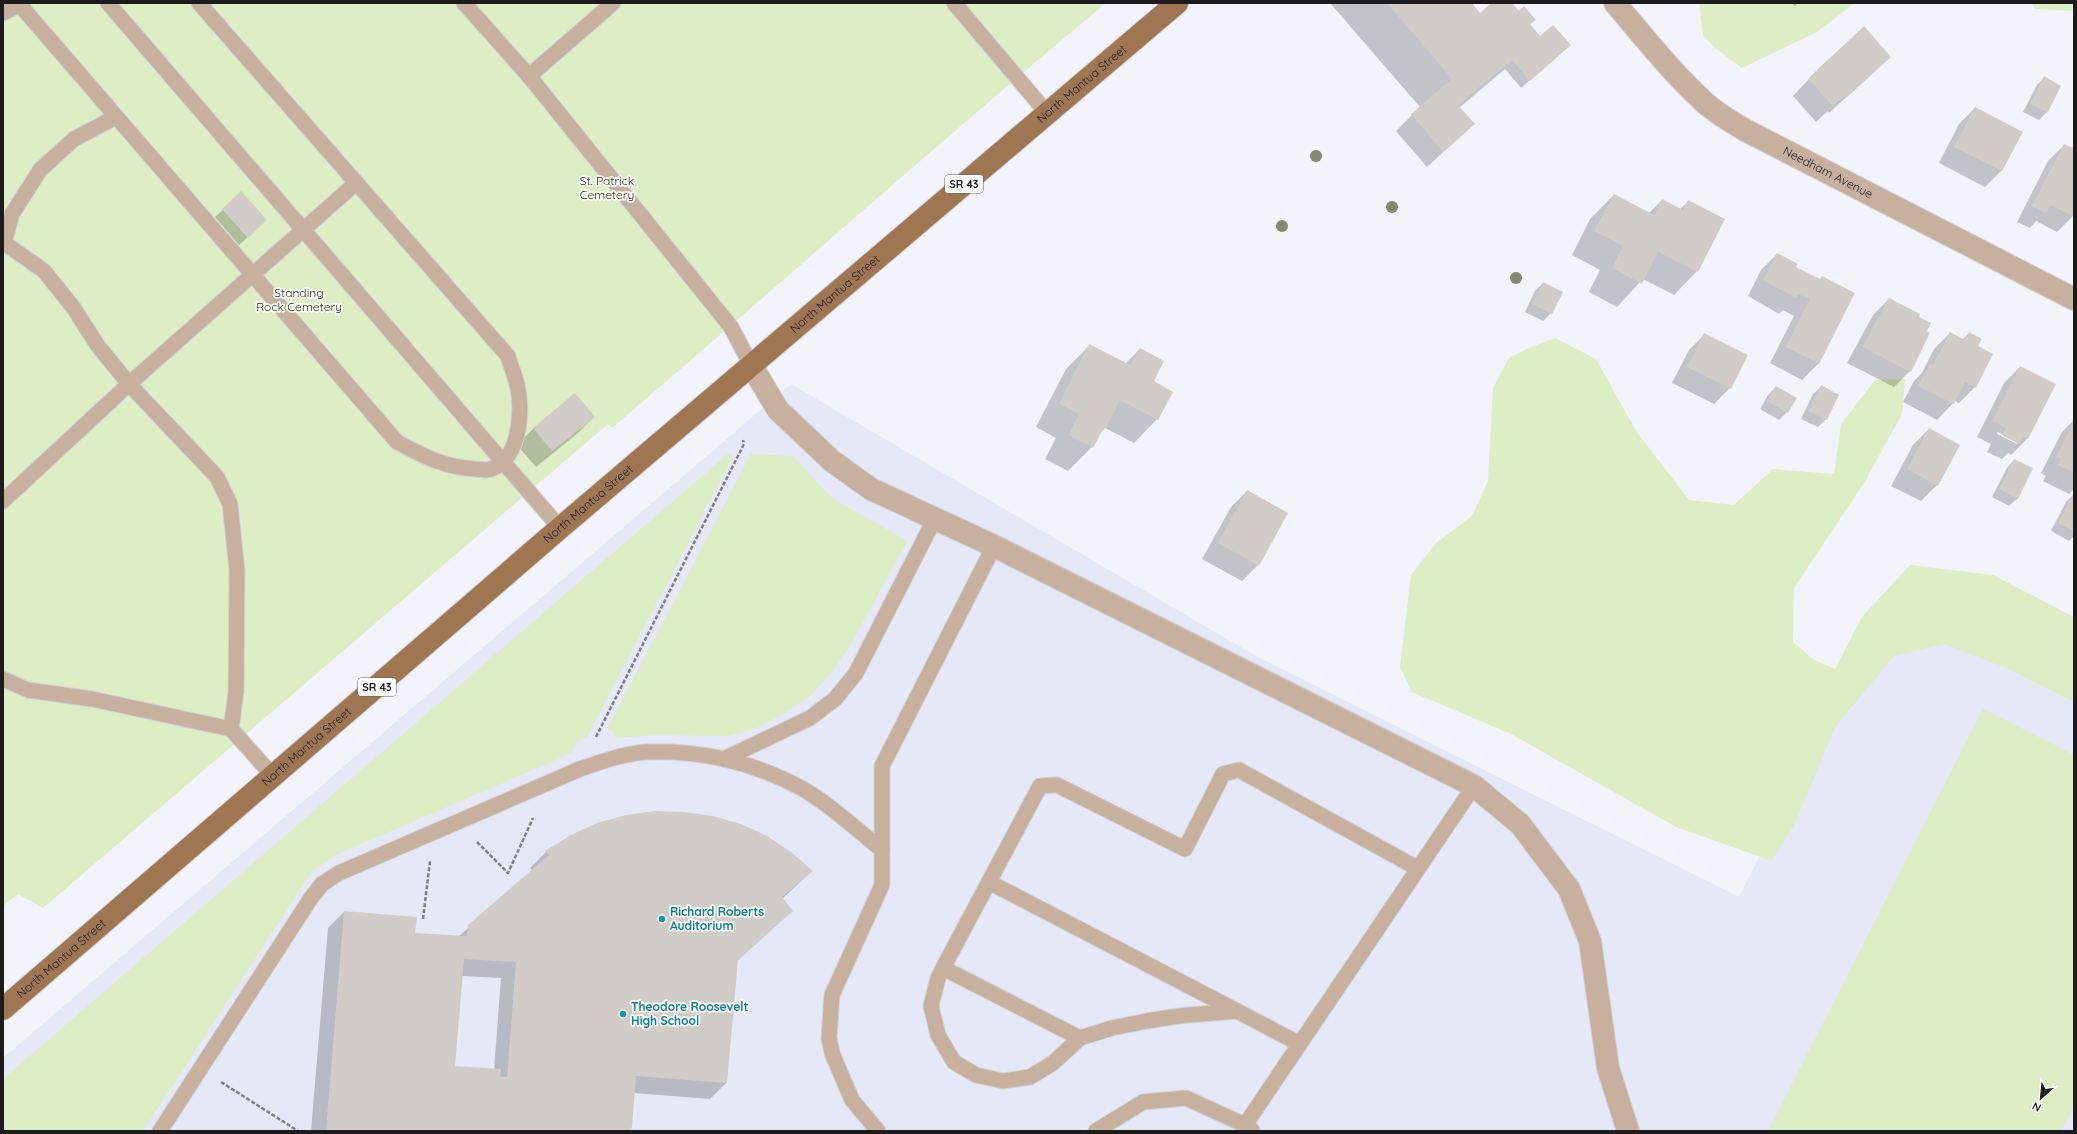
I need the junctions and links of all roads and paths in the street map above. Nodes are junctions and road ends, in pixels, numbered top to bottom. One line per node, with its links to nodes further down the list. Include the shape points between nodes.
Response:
1 (108, 3): 14 (lane)
2 (199, 3): 13 (lane)
3 (464, 3): 10 (lane)
4 (613, 3): 10 (lane)
5 (954, 3): 11 (lane)
6 (1178, 3): 11 (main road, North Mantua Street / SR 43)
7 (1615, 3): 17 (street, Needham Avenue, via 1702,101 1745,130)
8 (21, 4): 9 (lane); 12 (lane)
9 (3, 13)
10 (529, 76): 18 (lane, via 731,327)
11 (1047, 113): 18 (main road, North Mantua Street / SR 43)
12 (116, 117): 15 (lane, via 74,139 40,170 12,214); 16 (lane)
13 (356, 183): 14 (lane); 21 (lane, via 508,356 518,389 520,424)
14 (304, 230): 16 (lane); 21 (lane)
15 (4, 242): 19 (lane, via 44,271)
16 (252, 275): 19 (lane); 21 (lane, via 397,442 428,459 461,468 487,470)
17 (2074, 298)
18 (751, 365): 23 (street, via 778,410 832,461 871,489); 24 (main road, North Mantua Street / SR 43)
19 (129, 384): 22 (lane); 27 (lane, via 217,477 230,504 237,570 236,692)
20 (743, 440): 29 (path, via 744,444)
21 (504, 462): 24 (lane)
22 (3, 501)
23 (935, 518): 25 (street); 28 (lane, via 856,673 834,699 810,718)
24 (560, 528): 30 (main road, North Mantua Street / SR 43)
25 (994, 546): 32 (street); 34 (lane, via 882,766)
26 (3, 679): 27 (lane, via 28,690 92,700)
27 (231, 729): 30 (lane)
28 (724, 758): 29 (lane, via 689,753 646,752 606,760); 34 (lane, via 766,772 804,790)
29 (580, 769): 31 (lane)
30 (274, 777): 40 (main road, North Mantua Street / SR 43)
31 (546, 784): 33 (path, via 508,873); 46 (lane, via 339,873 322,884)
32 (1474, 786): 36 (lane); 50 (street, via 1520,824 1569,888 1590,941 1608,1068)
33 (472, 837)
34 (882, 850): 48 (lane, via 882,884 832,996 829,1038 832,1054 852,1100)
35 (430, 856): 38 (path)
36 (1417, 868): 37 (lane, via 1239,770 1223,774 1185,849 1057,785 1040,786); 43 (lane)
37 (989, 882): 39 (lane); 41 (lane)
38 (423, 919)
39 (943, 968): 42 (lane); 42 (lane, via 930,1006 938,1035 954,1062 976,1075 1003,1081 1030,1077 1053,1063)
40 (3, 1009)
41 (1237, 1011): 42 (lane, via 1153,1020 1112,1028); 43 (lane)
42 (1080, 1038)
43 (1300, 1044): 45 (lane)
44 (218, 1080): 47 (path)
45 (1248, 1128): 49 (lane, via 1186,1098 1143,1102)
46 (160, 1131)
47 (298, 1131)
48 (878, 1131)
49 (1096, 1131)
50 (1628, 1131)

